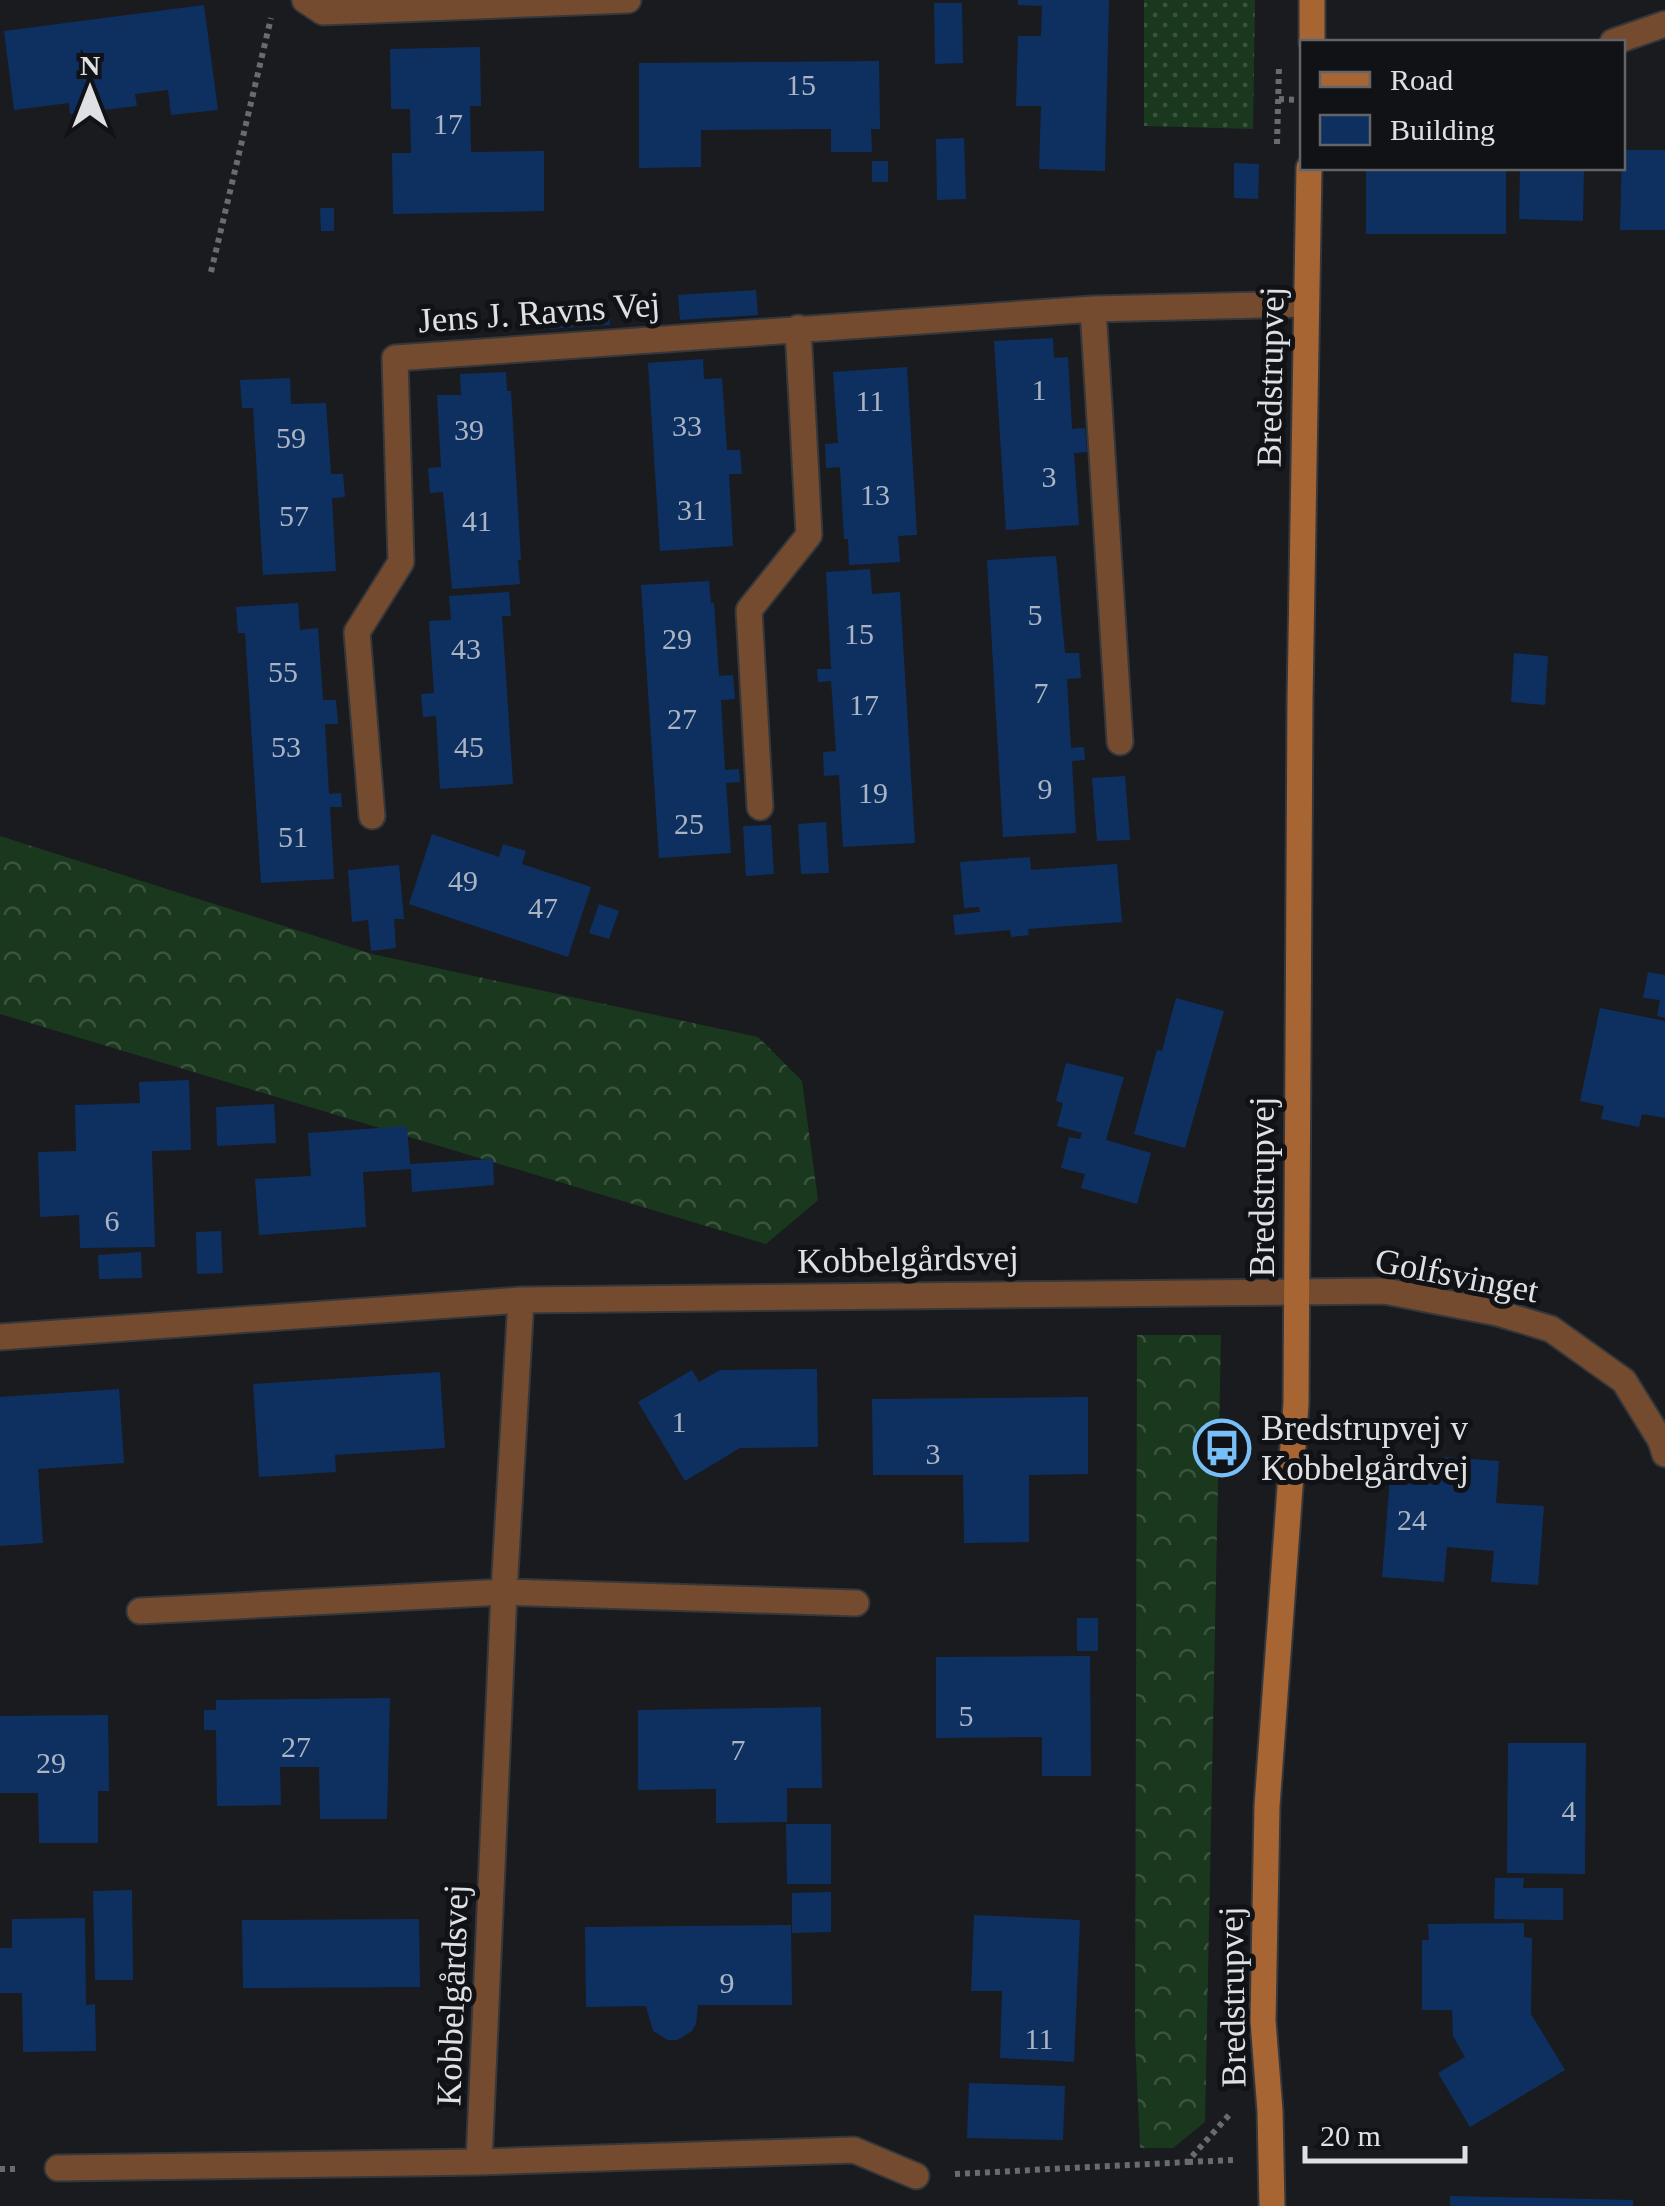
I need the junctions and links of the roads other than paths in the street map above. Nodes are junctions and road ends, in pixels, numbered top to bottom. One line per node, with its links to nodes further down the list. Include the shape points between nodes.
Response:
1 (305, 0): 2 (street, via 323,12)
2 (628, 0)
3 (1312, 0): 5 (street)
4 (1665, 24): 6 (street)
5 (1312, 40)
6 (1620, 40)
7 (1309, 170): 8 (street, Bredstrupvej)
8 (1306, 304): 9 (street, Jens J. Ravns Vej); 14 (street, Bredstrupvej)
9 (1093, 310): 10 (street, Jens J. Ravns Vej); 11 (street)
10 (798, 328): 12 (street, via 809,535 748,610); 13 (street, Jens J. Ravns Vej, via 395,358 402,562 357,632)
11 (1120, 742)
12 (760, 807)
13 (372, 816)
14 (1296, 1290): 15 (street, Kobbelgårdsvej); 17 (street, Golfsvinget, via 1384,1291 1551,1329 1624,1380); 24 (street, Bredstrupvej, via 1296,1404 1267,1806 1263,2021)
15 (520, 1300): 16 (street, Kobbelgårdsvej); 18 (street, Kobbelgårdsvej)
16 (0, 1337)
17 (1665, 1454)
18 (504, 1592): 19 (street); 20 (street); 21 (street, Kobbelgårdsvej)
19 (856, 1603)
20 (140, 1611)
21 (479, 2162): 22 (street); 23 (street, via 854,2150)
22 (58, 2168)
23 (916, 2176)
24 (1272, 2206)

